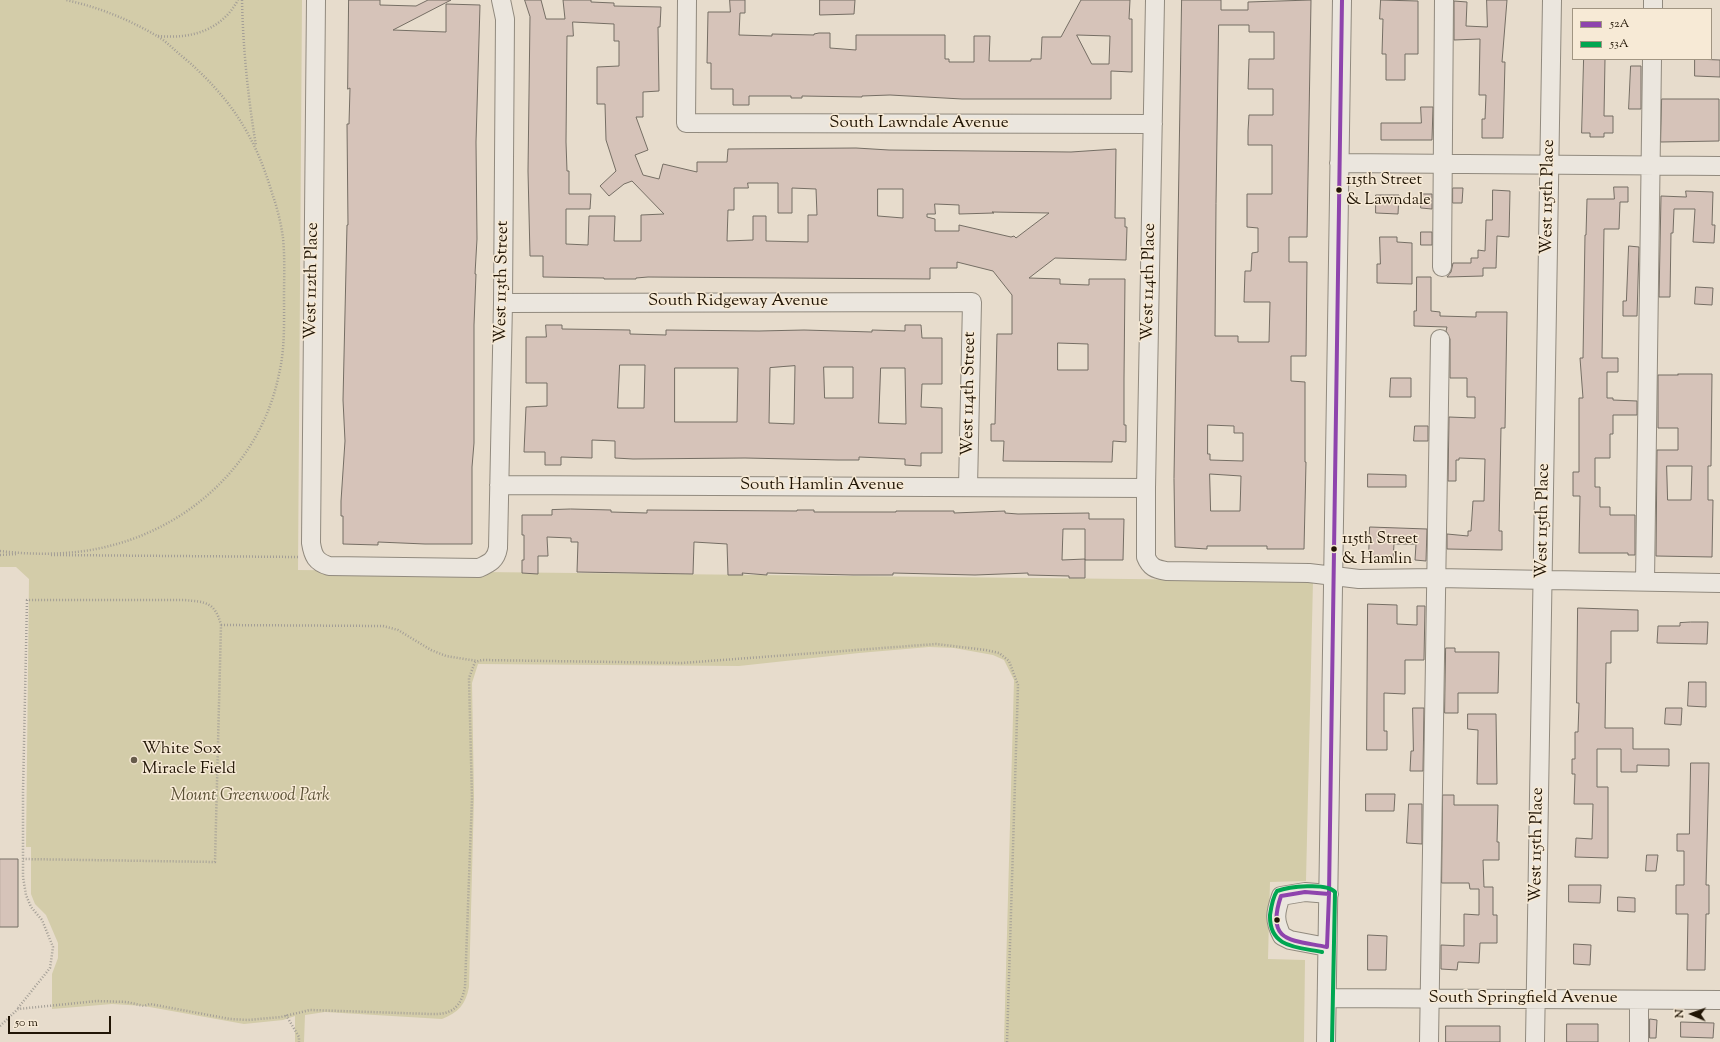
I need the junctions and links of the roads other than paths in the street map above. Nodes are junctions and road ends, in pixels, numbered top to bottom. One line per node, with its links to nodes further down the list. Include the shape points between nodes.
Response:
1 (316, 0): 22 (street, West 112th Place, via 311,543 313,556 308,558 329,566 479,568)
2 (501, 0): 17 (street, West 113th Street, via 505,19)
3 (687, 0): 9 (street, South Lawndale Avenue, via 686,123)
4 (1155, 0): 9 (street, West 114th Place)
5 (1342, 0): 10 (street)
6 (1444, 0): 11 (street)
7 (1552, 0): 12 (street, West 115th Place)
8 (1652, 60): 13 (street)
9 (1153, 124): 21 (street, West 114th Place)
10 (1339, 163): 11 (street); 23 (street)
11 (1442, 163): 12 (street); 15 (street)
12 (1549, 164): 13 (street); 25 (street, West 115th Place)
13 (1650, 165): 14 (street); 26 (street)
14 (1720, 166)
15 (1442, 267)
16 (972, 302): 17 (street, South Ridgeway Avenue); 20 (street, West 114th Street)
17 (503, 303): 19 (street, West 113th Street)
18 (1440, 338): 24 (street)
19 (499, 484): 20 (street, South Hamlin Avenue); 22 (street, West 113th Street, via 498,548)
20 (968, 486): 21 (street, South Hamlin Avenue)
21 (1146, 488): 23 (street, West 114th Place, via 1146,557 1155,569 1309,573)
22 (491, 562)
23 (1333, 576): 24 (street, via 1360,579); 28 (street)
24 (1437, 578): 25 (street); 31 (street)
25 (1543, 579): 26 (street); 32 (street, West 115th Place)
26 (1645, 581): 27 (street)
27 (1720, 583)
28 (1329, 894): 29 (street); 29 (street, via 1305,892 1281,896 1275,911 1276,925 1282,936 1290,940)
29 (1328, 947): 30 (street)
30 (1327, 998): 31 (street, South Springfield Avenue); 35 (street)
31 (1430, 999): 32 (street, South Springfield Avenue); 36 (street)
32 (1535, 1000): 33 (street, South Springfield Avenue); 37 (street, West 115th Place)
33 (1639, 1000): 34 (street, South Springfield Avenue); 38 (street)
34 (1720, 1000)
35 (1326, 1042)
36 (1429, 1042)
37 (1534, 1042)
38 (1639, 1042)

